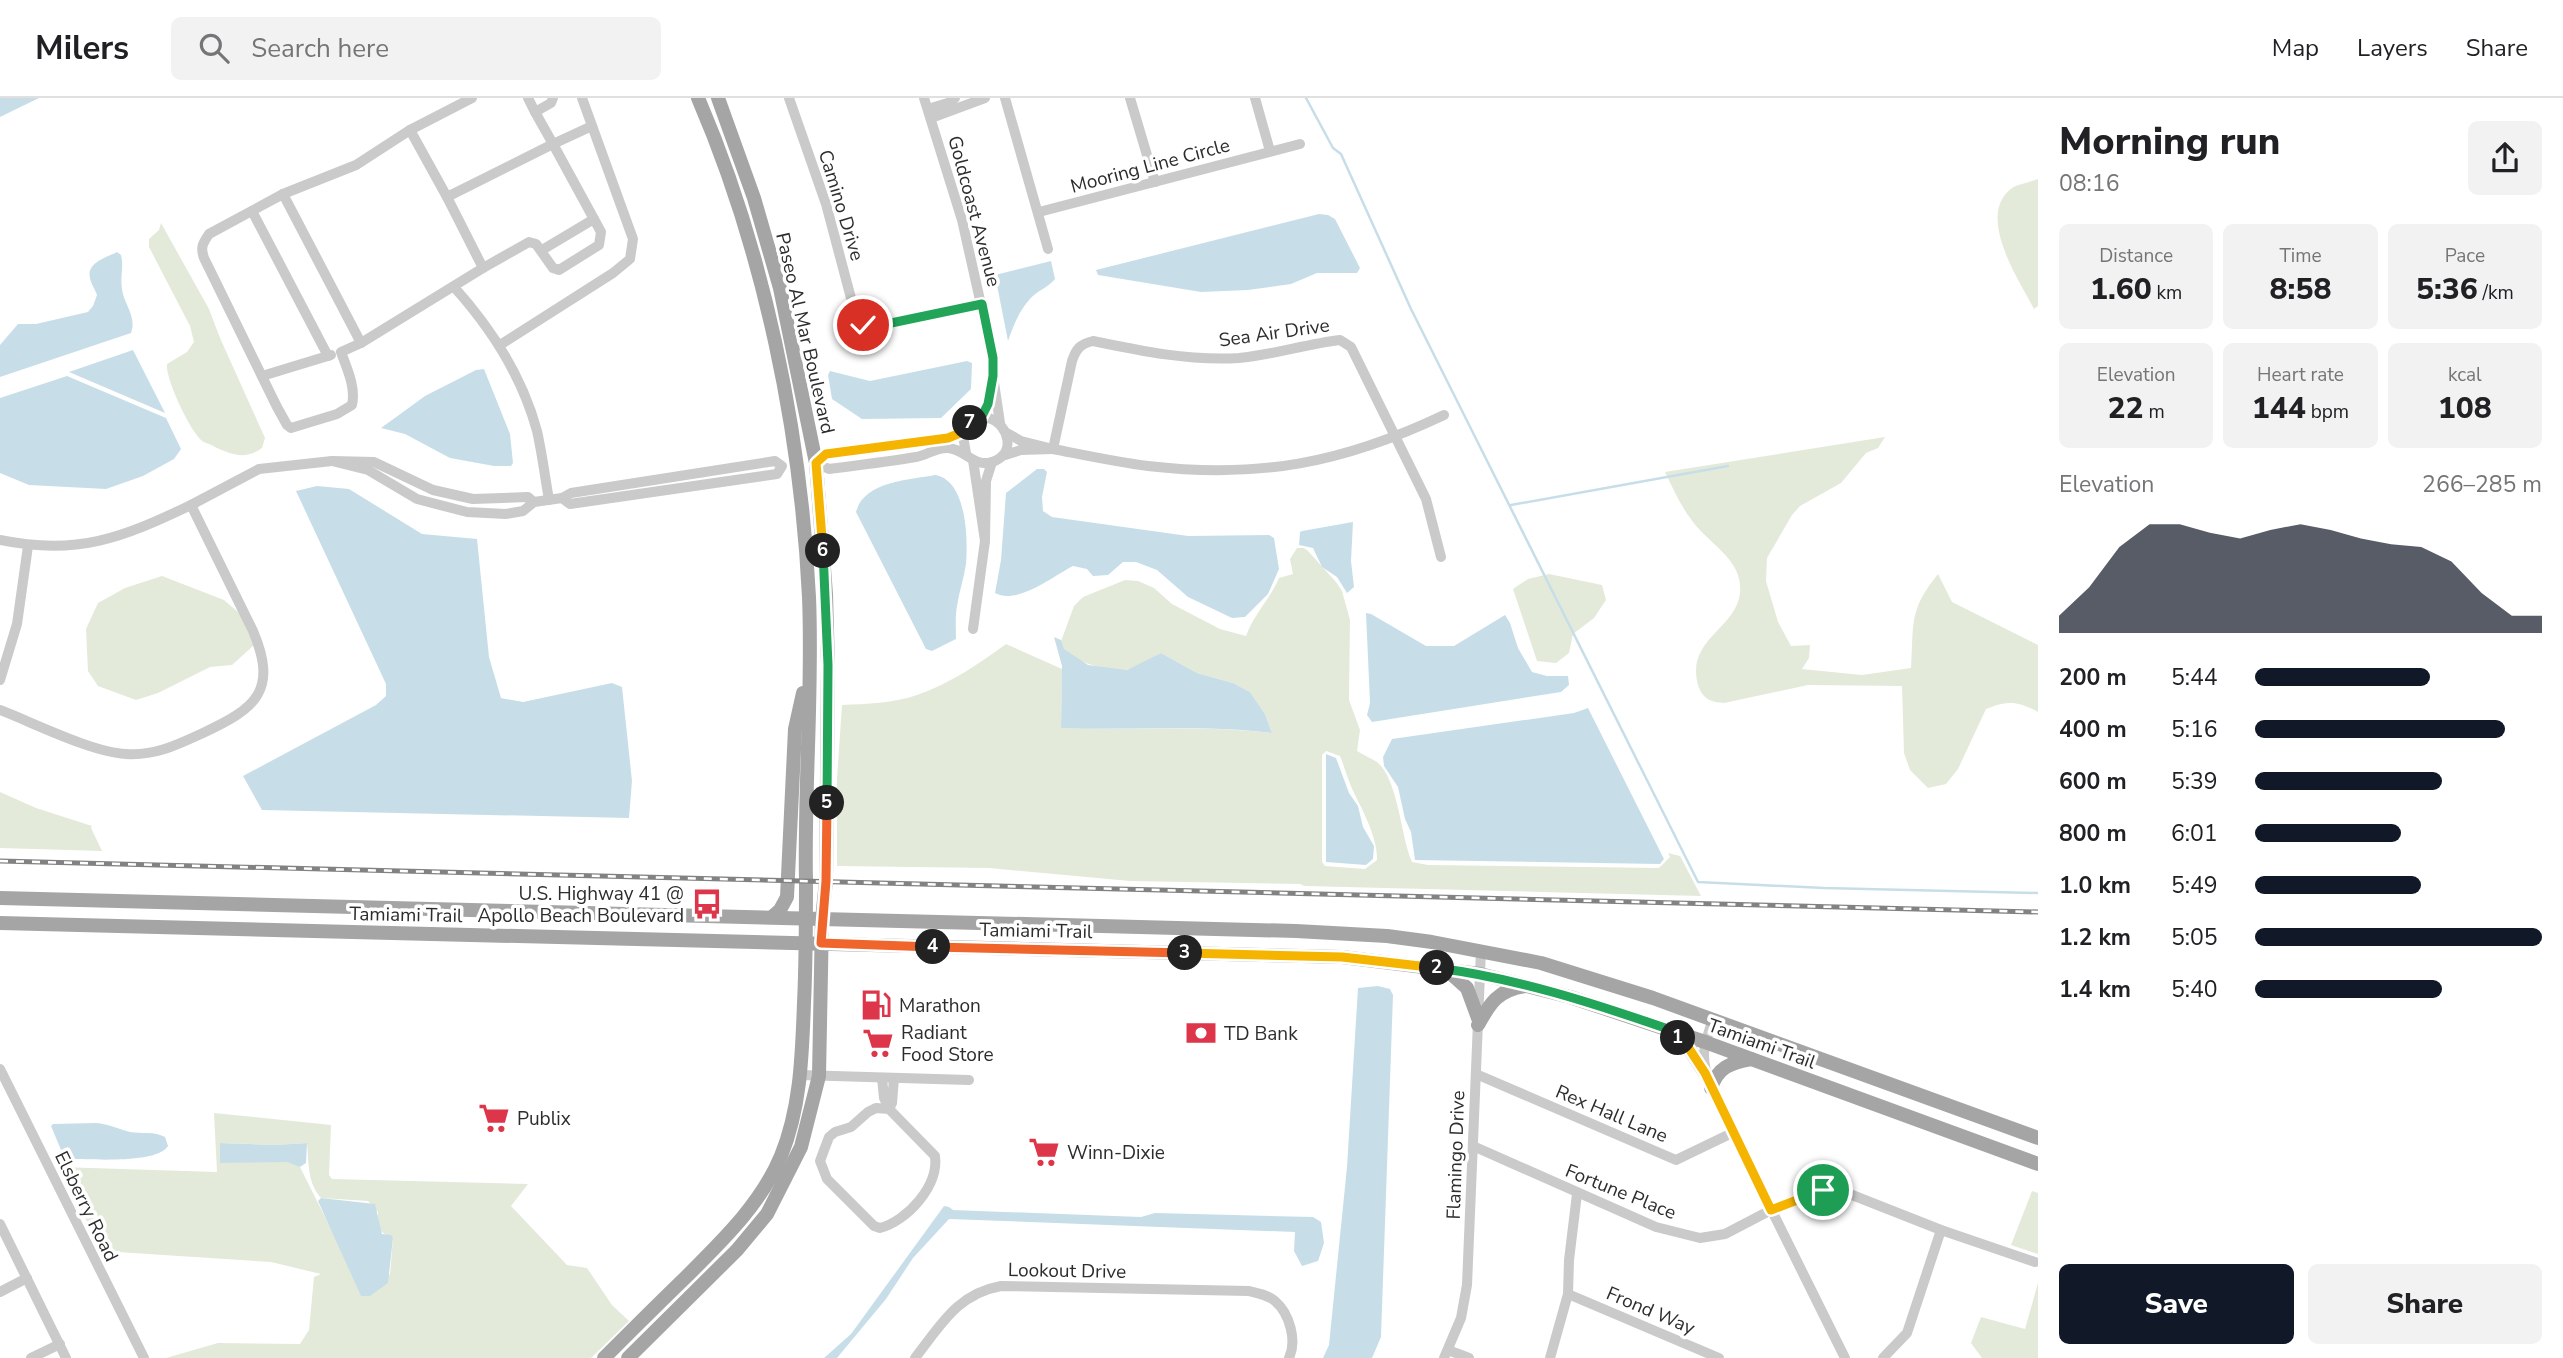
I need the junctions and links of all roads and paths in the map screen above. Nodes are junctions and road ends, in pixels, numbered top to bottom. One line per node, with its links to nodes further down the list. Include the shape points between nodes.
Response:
1 (472, 98): 18 (street)
2 (528, 98): 15 (street)
3 (553, 98): 15 (street)
4 (582, 98): 16 (street)
5 (592, 98): 16 (street)
6 (698, 98): 48 (main road, Paseo Al Mar Boulevard, via 760,282)
7 (718, 98): 47 (main road, Paseo Al Mar Boulevard, via 780,288)
8 (789, 98): 32 (street, Camino Drive, via 826,204 856,317 863,325 872,327)
9 (955, 98): 14 (street)
10 (985, 98): 14 (street)
11 (1005, 98): 26 (street)
12 (1130, 98): 22 (street)
13 (1255, 98): 21 (street)
14 (928, 108): 32 (street, Goldcoast Avenue)
15 (535, 112): 19 (street)
16 (587, 113): 17 (street)
17 (592, 126): 19 (street); 34 (street, via 633,239 630,259)
18 (410, 130): 23 (street, via 356,165); 24 (street)
19 (553, 144): 24 (street); 27 (street)
20 (1300, 144): 21 (street, Mooring Line Circle)
21 (1270, 151): 22 (street, Mooring Line Circle)
22 (1155, 182): 26 (street, Mooring Line Circle)
23 (283, 194): 25 (street); 33 (street)
24 (447, 197): 30 (street)
25 (252, 211): 36 (street); 37 (street, via 209,234 201,247)
26 (1039, 212): 28 (street)
27 (594, 219): 29 (street); 29 (street, via 601,232 598,245 559,270 552,268)
28 (1048, 249)
29 (542, 250): 30 (street, via 529,242)
30 (483, 268): 31 (street)
31 (454, 286): 33 (street); 34 (street)
32 (982, 304): 38 (street, Goldcoast Avenue)
33 (361, 343): 35 (street)
34 (500, 345): 50 (street, via 536,430)
35 (341, 352): 36 (street); 37 (street, via 354,397 352,405 291,428)
36 (328, 356): 37 (street)
37 (262, 376)
38 (993, 376): 40 (street, Goldcoast Avenue); 41 (street, Goldcoast Avenue)
39 (1444, 415): 43 (street)
40 (981, 418): 41 (street); 42 (street)
41 (1003, 428): 44 (street, via 1021,441); 46 (street, via 1007,445)
42 (965, 431): 45 (street, via 962,442); 47 (street, via 948,438 826,454)
43 (1396, 438): 44 (street, via 1292,466 1240,471 1146,466); 44 (street, Sea Air Drive, via 1351,347 1340,340 1225,358 1153,353 1093,341 1075,350); 55 (street, Sea Air Drive, via 1426,499)
44 (1053, 449): 46 (street, via 1021,450)
45 (969, 456): 46 (street, via 981,463); 47 (street, via 949,448 829,469); 53 (street)
46 (997, 459): 53 (street, via 986,481)
47 (816, 463): 48 (street); 64 (main road, Paseo Al Mar Boulevard, via 828,665 826,881)
48 (796, 464): 57 (main road, Paseo Al Mar Boulevard, via 809,595)
49 (562, 498): 49 (street, via 570,504 655,493 777,474 782,466 775,461 747,464); 50 (street)
50 (549, 500): 51 (street, via 473,499 433,489 374,462 332,461 259,469)
51 (191, 505): 54 (street, via 105,541 67,547); 59 (street, via 261,651 261,683 250,707 172,748 127,754 106,751)
52 (0, 540): 54 (street)
53 (985, 541): 56 (street)
54 (28, 546): 58 (street, via 17,624)
55 (1441, 557)
56 (973, 629)
57 (810, 664): 63 (main road, via 795,729 787,897); 64 (main road, Paseo Al Mar Boulevard, via 806,880)
58 (0, 680)
59 (0, 710)
60 (0, 898): 61 (main road, Tamiami Trail)
61 (242, 904): 62 (main road, Tamiami Trail); 67 (main road)
62 (480, 910): 63 (main road, Tamiami Trail); 68 (main road)
63 (772, 917): 64 (main road, Tamiami Trail)
64 (815, 918): 66 (main road, Tamiami Trail); 69 (main road)
65 (0, 923): 67 (main road, Tamiami Trail)
66 (1160, 928): 70 (main road, Tamiami Trail, via 1387,936); 71 (main road, via 1130,940)
67 (240, 929): 68 (main road, Tamiami Trail)
68 (478, 935): 69 (main road, Tamiami Trail)
69 (814, 943): 71 (main road, Tamiami Trail); 83 (main road); 84 (main road)
70 (1481, 950): 73 (street, Flamingo Drive); 75 (main road, Tamiami Trail, via 1596,979)
71 (1119, 951): 72 (main road, Tamiami Trail, via 1342,957)
72 (1446, 969): 73 (main road, Tamiami Trail); 76 (main road, via 1467,988)
73 (1480, 974): 74 (main road, Tamiami Trail); 76 (street, Flamingo Drive)
74 (1529, 986): 76 (main road, via 1497,995); 77 (main road, Tamiami Trail)
75 (1713, 1019): 78 (street); 90 (main road, Tamiami Trail)
76 (1478, 1021): 82 (street, Flamingo Drive)
77 (1668, 1029): 78 (main road, Tamiami Trail); 81 (main road, via 1688,1047)
78 (1705, 1042): 79 (main road, Tamiami Trail); 81 (street)
79 (1751, 1059): 87 (main road, via 1719,1070); 92 (main road, Tamiami Trail)
80 (0, 1069): 105 (street, Elsberry Road)
81 (1705, 1073): 87 (street)
82 (1476, 1074): 89 (street, Rex Hall Lane, via 1675,1160); 91 (street, Flamingo Drive)
83 (800, 1075): 84 (street); 106 (main road, via 794,1116 780,1158 752,1205 725,1240)
84 (819, 1076): 85 (street); 107 (main road, via 802,1147 767,1214)
85 (888, 1078): 86 (street); 88 (street, via 884,1098)
86 (969, 1080)
87 (1710, 1088): 89 (street)
88 (889, 1109): 88 (street, via 876,1108 835,1132 820,1161 829,1182 880,1228 897,1222 915,1204 936,1165 935,1156)
89 (1732, 1133): 94 (street)
90 (2038, 1138)
91 (1473, 1146): 93 (street, Fortune Place); 102 (street, Flamingo Drive, via 1467,1285 1461,1318)
92 (2038, 1164)
93 (1577, 1194): 94 (street, Fortune Place, via 1657,1227 1700,1238 1725,1234); 100 (street)
94 (1771, 1210): 96 (street, Fortune Place, via 1823,1190 1842,1191); 113 (street)
95 (0, 1224): 98 (street)
96 (1941, 1230): 97 (street, Fortune Place); 114 (street, via 1907,1333)
97 (2035, 1262)
98 (27, 1278): 99 (street); 101 (street)
99 (0, 1292)
100 (1568, 1294): 111 (street); 112 (street, Frond Way)
101 (60, 1344): 103 (street); 104 (street)
102 (1446, 1354): 110 (street)
103 (31, 1358)
104 (66, 1358)
105 (144, 1358)
106 (604, 1358)
107 (628, 1358)
108 (915, 1358): 109 (street, Lookout Drive, via 959,1304 993,1287 1263,1294 1287,1317 1293,1334)
109 (1289, 1358)
110 (1469, 1358)
111 (1550, 1358)
112 (1719, 1358)
113 (1845, 1358)
114 (1883, 1358)

